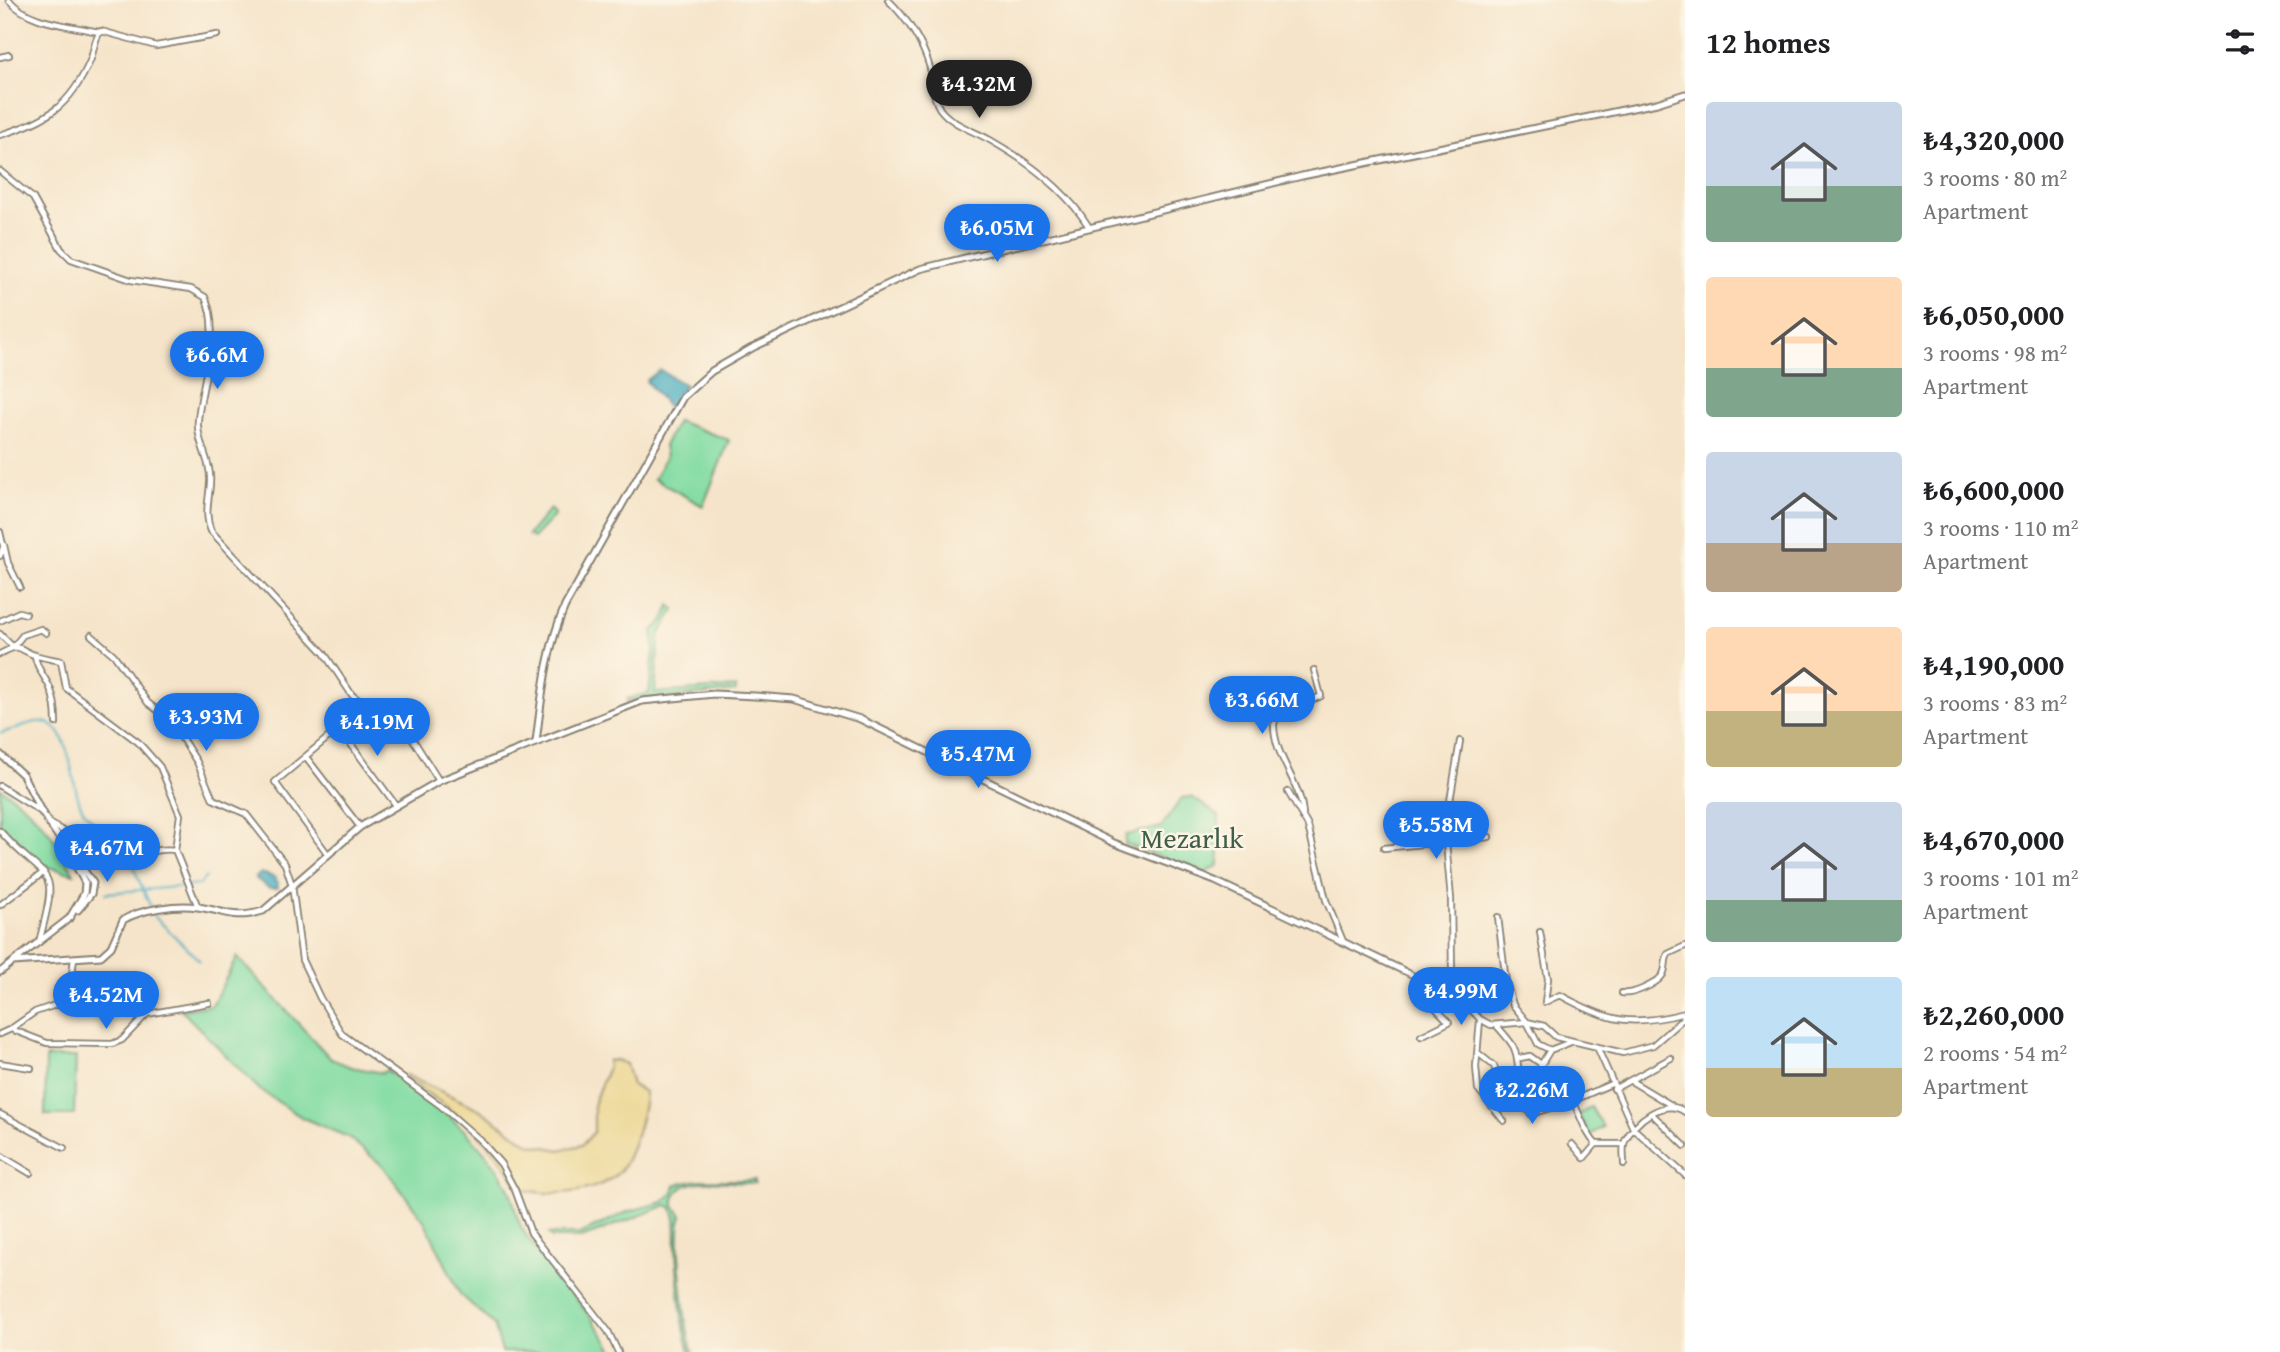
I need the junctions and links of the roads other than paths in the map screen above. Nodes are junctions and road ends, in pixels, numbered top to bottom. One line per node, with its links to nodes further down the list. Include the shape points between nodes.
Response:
1 (9, 0): 3 (street, via 39,18)
2 (888, 0): 10 (street, via 919,41 941,110 1058,189)
3 (99, 32): 4 (street, via 156,46); 8 (street, via 85,72 68,100 36,122)
4 (217, 35)
5 (9, 55): 6 (street)
6 (0, 57)
7 (1685, 94): 10 (street)
8 (0, 135)
9 (0, 171): 24 (street, via 33,198 71,259 131,279 191,289 205,297 211,318 209,357 198,433 209,465 208,524 324,653 352,695)
10 (1089, 227): 28 (street, via 920,269 752,348 696,382 683,397 553,634)
11 (0, 532): 12 (street)
12 (3, 545): 13 (street); 14 (street)
13 (0, 556)
14 (20, 587)
15 (26, 614): 16 (street, via 19,612)
16 (0, 621)
17 (0, 634): 20 (street)
18 (46, 634): 20 (street, via 41,629 23,635)
19 (91, 635): 46 (street, via 114,655 148,704 179,734 213,799 246,814 285,864)
20 (13, 647): 21 (street); 22 (street)
21 (0, 654)
22 (35, 656): 25 (street, via 55,702); 43 (street, via 61,661 66,688 138,742 160,767 180,815)
23 (1314, 670): 36 (street, via 1321,696 1279,715 1274,723 1284,763 1303,798)
24 (367, 704): 26 (street); 31 (street, via 383,709 404,725)
25 (56, 723)
26 (339, 728): 30 (street); 34 (street)
27 (1460, 741): 41 (street)
28 (536, 742): 31 (street); 51 (street, via 642,701 674,697 794,699 898,735 1114,843 1215,881)
29 (0, 754): 35 (street, via 23,775)
30 (306, 757): 38 (street); 44 (street, via 275,782)
31 (439, 781): 34 (street)
32 (0, 786): 35 (street)
33 (1288, 792): 36 (street)
34 (395, 804): 38 (street)
35 (41, 811): 37 (street)
36 (1303, 817): 51 (street, via 1326,900)
37 (50, 824): 43 (street, via 94,848 122,854); 52 (street, via 85,888 70,917)
38 (360, 827): 44 (street)
39 (0, 831): 45 (street)
40 (1489, 837): 41 (street)
41 (1447, 839): 42 (street); 59 (street, via 1452,972)
42 (1384, 848)
43 (176, 850): 48 (street)
44 (327, 853): 46 (street)
45 (44, 872): 47 (street); 52 (street, via 51,896)
46 (292, 885): 48 (street, via 263,911 244,917); 97 (street, via 302,960 342,1034 441,1106 501,1164 531,1233 608,1331)
47 (0, 905)
48 (198, 907): 54 (street, via 158,910 123,920 105,954)
49 (1498, 917): 64 (street, via 1506,982 1513,1005)
50 (1540, 932): 62 (street, via 1548,979 1545,1002 1560,995 1626,1022)
51 (1343, 941): 56 (street)
52 (38, 943): 55 (street)
53 (1685, 946): 60 (street, via 1668,954 1664,973 1656,981 1630,994)
54 (74, 958): 55 (street); 66 (street, via 71,984 62,1004 35,1012)
55 (13, 962): 57 (street)
56 (1402, 971): 58 (street)
57 (0, 972)
58 (1434, 986): 59 (street); 68 (street, via 1429,1000 1450,1022)
59 (1443, 990): 63 (street, via 1460,998)
60 (1622, 993)
61 (209, 1003): 66 (street, via 147,1014 112,1044 47,1043)
62 (1685, 1015): 70 (street, via 1653,1045 1623,1053)
63 (1480, 1019): 65 (street); 72 (street)
64 (1527, 1022): 65 (street); 69 (street); 71 (street, via 1538,1044)
65 (1496, 1025): 73 (street)
66 (11, 1029): 67 (street)
67 (0, 1034)
68 (1421, 1036)
69 (1572, 1042): 70 (street); 71 (street)
70 (1597, 1047): 80 (street)
71 (1550, 1051): 76 (street)
72 (1479, 1053): 81 (street, via 1531,1114); 86 (street, via 1478,1089)
73 (1520, 1058): 76 (street, via 1530,1056); 78 (street, via 1519,1074)
74 (1671, 1058): 79 (street)
75 (0, 1063): 77 (street)
76 (1541, 1065): 78 (street)
77 (31, 1068)
78 (1547, 1076): 81 (street)
79 (1630, 1081): 80 (street); 82 (street)
80 (1613, 1086): 81 (street); 87 (street)
81 (1572, 1101): 89 (street)
82 (1672, 1105): 83 (street); 85 (street)
83 (1685, 1112)
84 (1, 1113): 92 (street)
85 (1652, 1114): 87 (street); 91 (street)
86 (1504, 1121)
87 (1633, 1128): 90 (street); 96 (street)
88 (1572, 1144): 89 (street, via 1584,1158)
89 (1595, 1144): 90 (street)
90 (1623, 1144): 94 (street)
91 (1685, 1146)
92 (64, 1148)
93 (0, 1155): 95 (street)
94 (1624, 1164)
95 (30, 1173)
96 (1685, 1175)
97 (618, 1352)

